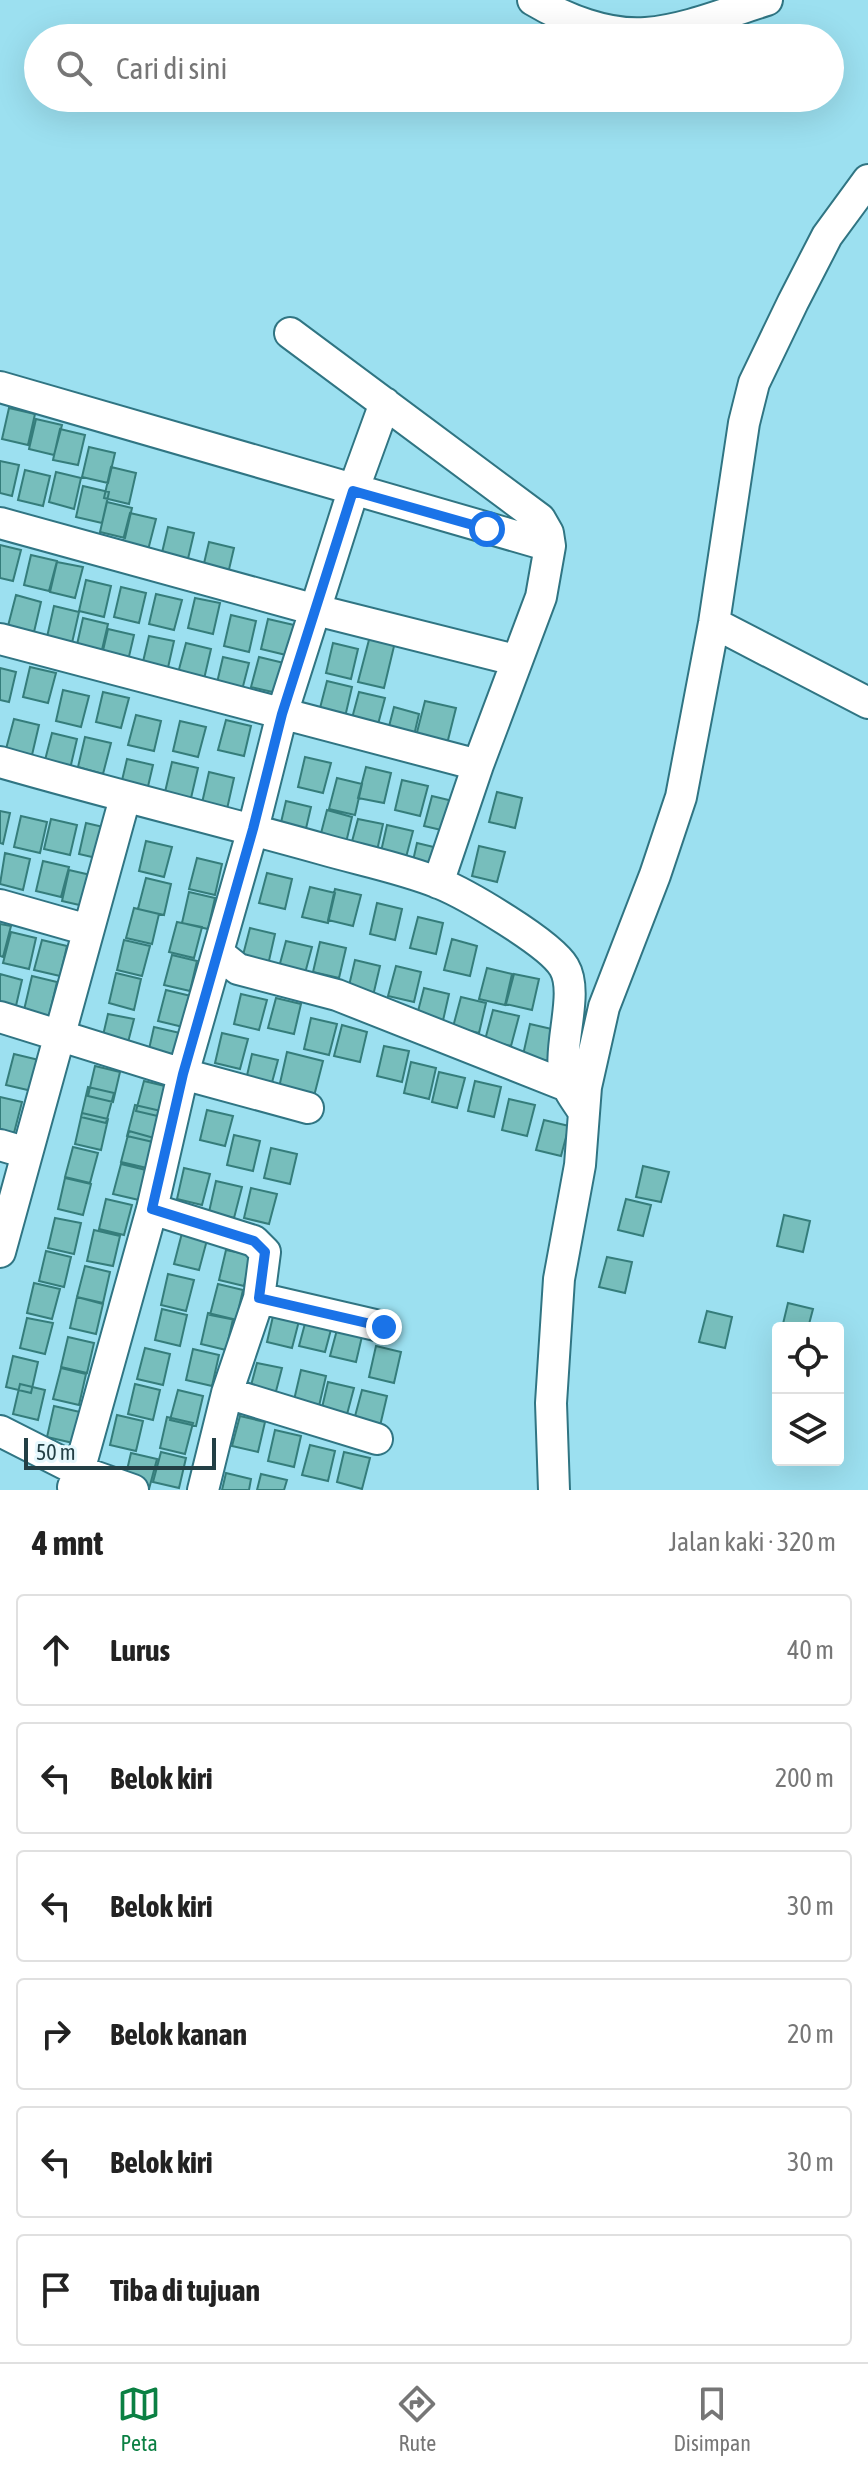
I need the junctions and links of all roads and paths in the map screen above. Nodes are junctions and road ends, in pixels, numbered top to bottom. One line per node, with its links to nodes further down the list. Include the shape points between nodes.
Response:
1 (533, 0): 3 (street)
2 (767, 0): 4 (street)
3 (588, 24)
4 (687, 24)
5 (868, 180): 13 (street, via 827,236 754,383)
6 (290, 333): 8 (street)
7 (0, 387): 9 (street)
8 (385, 403): 9 (street); 11 (street, via 540,519)
9 (353, 491): 11 (street); 12 (street)
10 (0, 523): 12 (street)
11 (550, 546): 15 (street, via 541,597)
12 (316, 610): 15 (street); 17 (street)
13 (714, 623): 16 (street); 31 (street, via 681,797 604,1007)
14 (0, 639): 17 (street)
15 (515, 660): 19 (street)
16 (868, 703)
17 (282, 714): 19 (street); 21 (street)
18 (0, 762): 20 (street)
19 (478, 765): 22 (street)
20 (125, 798): 21 (street); 24 (street)
21 (253, 829): 22 (street); 25 (street)
22 (438, 883): 29 (street, via 527,935 566,969)
23 (0, 905): 24 (street)
24 (88, 930): 27 (street)
25 (218, 953): 28 (street); 29 (street, via 238,969 337,995)
26 (0, 1017): 27 (street)
27 (59, 1035): 28 (street); 32 (street)
28 (183, 1074): 30 (street); 33 (street)
29 (567, 1086): 31 (street)
30 (308, 1108)
31 (584, 1113): 43 (street, via 559,1279 551,1403)
32 (14, 1149): 34 (street)
33 (152, 1209): 35 (street, via 254,1241 265,1252); 40 (street)
34 (0, 1252)
35 (259, 1298): 36 (street); 37 (street)
36 (384, 1327)
37 (227, 1393): 39 (street); 42 (street)
38 (0, 1431): 40 (street)
39 (377, 1439)
40 (76, 1481): 41 (street)
41 (133, 1490)
42 (203, 1490)
43 (554, 1490)

